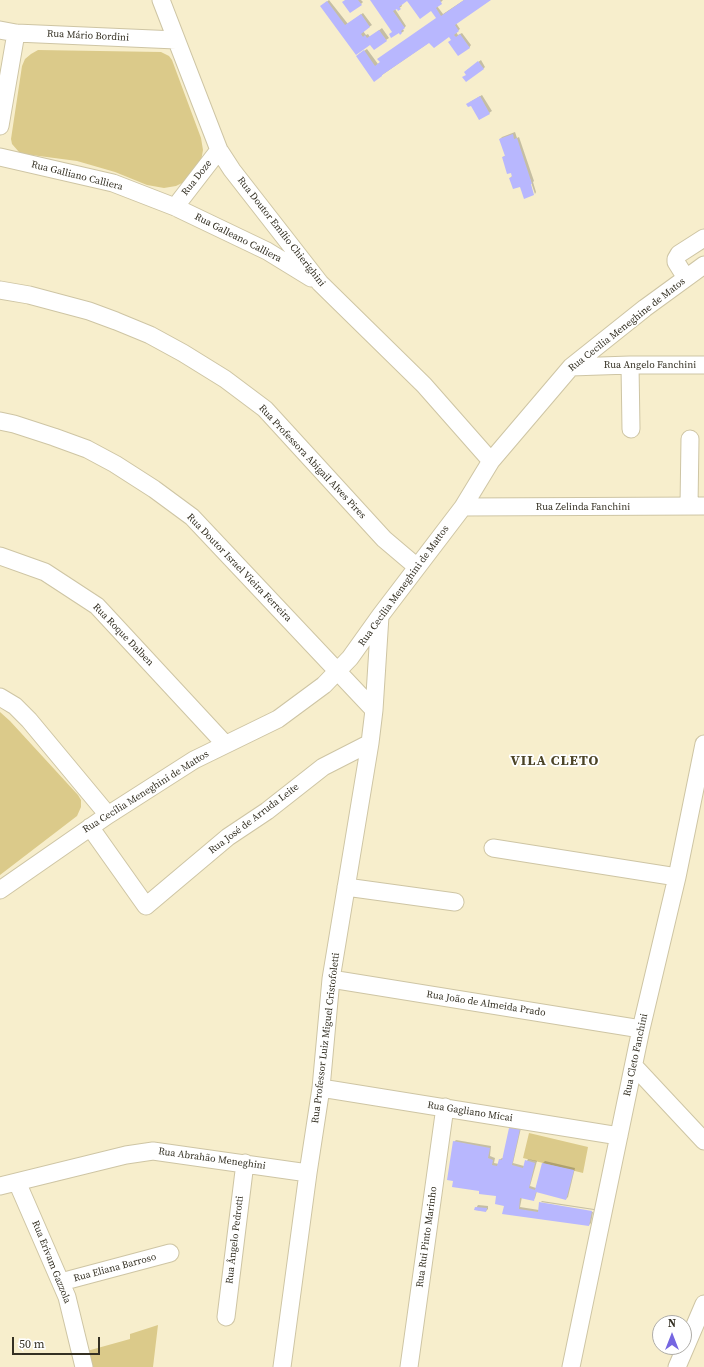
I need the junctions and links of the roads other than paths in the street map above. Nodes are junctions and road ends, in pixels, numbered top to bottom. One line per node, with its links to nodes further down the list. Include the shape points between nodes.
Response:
1 (161, 0): 3 (street, Rua Doutor Emílio Chierighini)
2 (8, 31): 3 (street, Rua Mário Bordini); 4 (street)
3 (176, 40): 5 (street, Rua Doutor Emílio Chierighini)
4 (0, 126)
5 (219, 150): 7 (street, Rua Doze); 8 (street, Rua Doutor Emílio Chierighini)
6 (0, 157): 7 (street, Rua Galliano Calliera, via 113,183)
7 (175, 206): 10 (street, Rua Galleano Calliera)
8 (284, 237): 10 (street, via 279,248); 13 (street, Rua Doutor Emílio Chierighini)
9 (704, 238): 12 (street, via 679,254 676,259)
10 (267, 252): 13 (street, Rua Galleano Calliera)
11 (704, 265): 12 (street, Rua Cecilia Meneghine de Matos)
12 (686, 278): 17 (street, Rua Cecilia Meneghine de Matos)
13 (320, 283): 21 (street, Rua Doutor Emílio Chierighini, via 424,385)
14 (0, 290): 25 (street, Rua Professora Abigail Alves Pires, via 29,295 116,320 150,335 225,379 265,409 384,539)
15 (630, 364): 16 (street, Rua Angelo Fanchini); 17 (street, Rua Angelo Fanchini); 19 (street)
16 (704, 365)
17 (571, 367): 21 (street, Rua Cecilia Meneghine de Matos)
18 (0, 421): 27 (street, Rua Doutor Israel Vieira Ferreira, via 87,449 154,489 192,517)
19 (631, 429)
20 (690, 439): 22 (street)
21 (491, 461): 23 (street, Rua Cecília Meneghini de Mattos)
22 (696, 506): 23 (street, Rua Zelinda Fanchini)
23 (463, 507): 25 (street, Rua Cecília Meneghini de Mattos)
24 (0, 556): 31 (street, Rua Roque Dalben, via 45,572 97,606)
25 (417, 567): 26 (street, Rua Cecília Meneghini de Mattos)
26 (380, 616): 27 (street, Rua Cecília Meneghini de Mattos); 29 (street, Rua Professor Luiz Miguel Cristofoletti)
27 (337, 673): 29 (street); 31 (street, Rua Cecília Meneghini de Mattos, via 278,719)
28 (0, 697): 33 (street, via 15,706 29,720)
29 (374, 710): 30 (street, Rua Professor Luiz Miguel Cristofoletti)
30 (370, 743): 34 (street, Rua José de Arruda Leite, via 323,767 267,811 228,837 146,906); 37 (street, Rua Professor Luiz Miguel Cristofoletti)
31 (225, 744): 33 (street, Rua Cecília Meneghini de Mattos, via 194,760)
32 (704, 744): 36 (street, Rua Cleto Fanchini)
33 (108, 815): 34 (street, Rua Cecília Meneghini de Mattos)
34 (90, 827): 38 (street, Rua Cecília Meneghini de Mattos)
35 (493, 848): 36 (street)
36 (677, 877): 41 (street, Rua Cleto Fanchini)
37 (346, 887): 39 (street); 40 (street, Rua Professor Luiz Miguel Cristofoletti)
38 (0, 890)
39 (455, 902)
40 (331, 979): 41 (street, Rua João de Almeida Prado); 43 (street, Rua Professor Luiz Miguel Cristofoletti)
41 (641, 1029): 42 (street, Rua Cleto Fanchini)
42 (634, 1066): 45 (street, Rua Cleto Fanchini); 46 (street)
43 (321, 1088): 44 (street, Rua Gagliano Micai); 48 (street, Rua Professor Luiz Miguel Cristofoletti)
44 (445, 1108): 45 (street, Rua Gagliano Micai); 57 (street, Rua Rui Pinto Marinho)
45 (619, 1136): 58 (street, Rua Cleto Fanchini)
46 (704, 1141)
47 (245, 1163): 48 (street, Rua Abrahão Meneghini); 49 (street, Rua Abrahão Meneghini, via 153,1150); 54 (street, Rua Ângelo Pedrotti)
48 (308, 1173): 56 (street, Rua Professor Luiz Miguel Cristofoletti)
49 (17, 1182): 50 (street, Rua Abrahão Meneghini); 52 (street, Rua Erivam Gazzola)
50 (0, 1186)
51 (170, 1254): 52 (street, Rua Eliana Barroso)
52 (61, 1282): 55 (street, Rua Erivam Gazzola)
53 (704, 1304): 59 (street)
54 (226, 1318)
55 (84, 1367)
56 (282, 1367)
57 (409, 1367)
58 (572, 1367)
59 (677, 1367)

